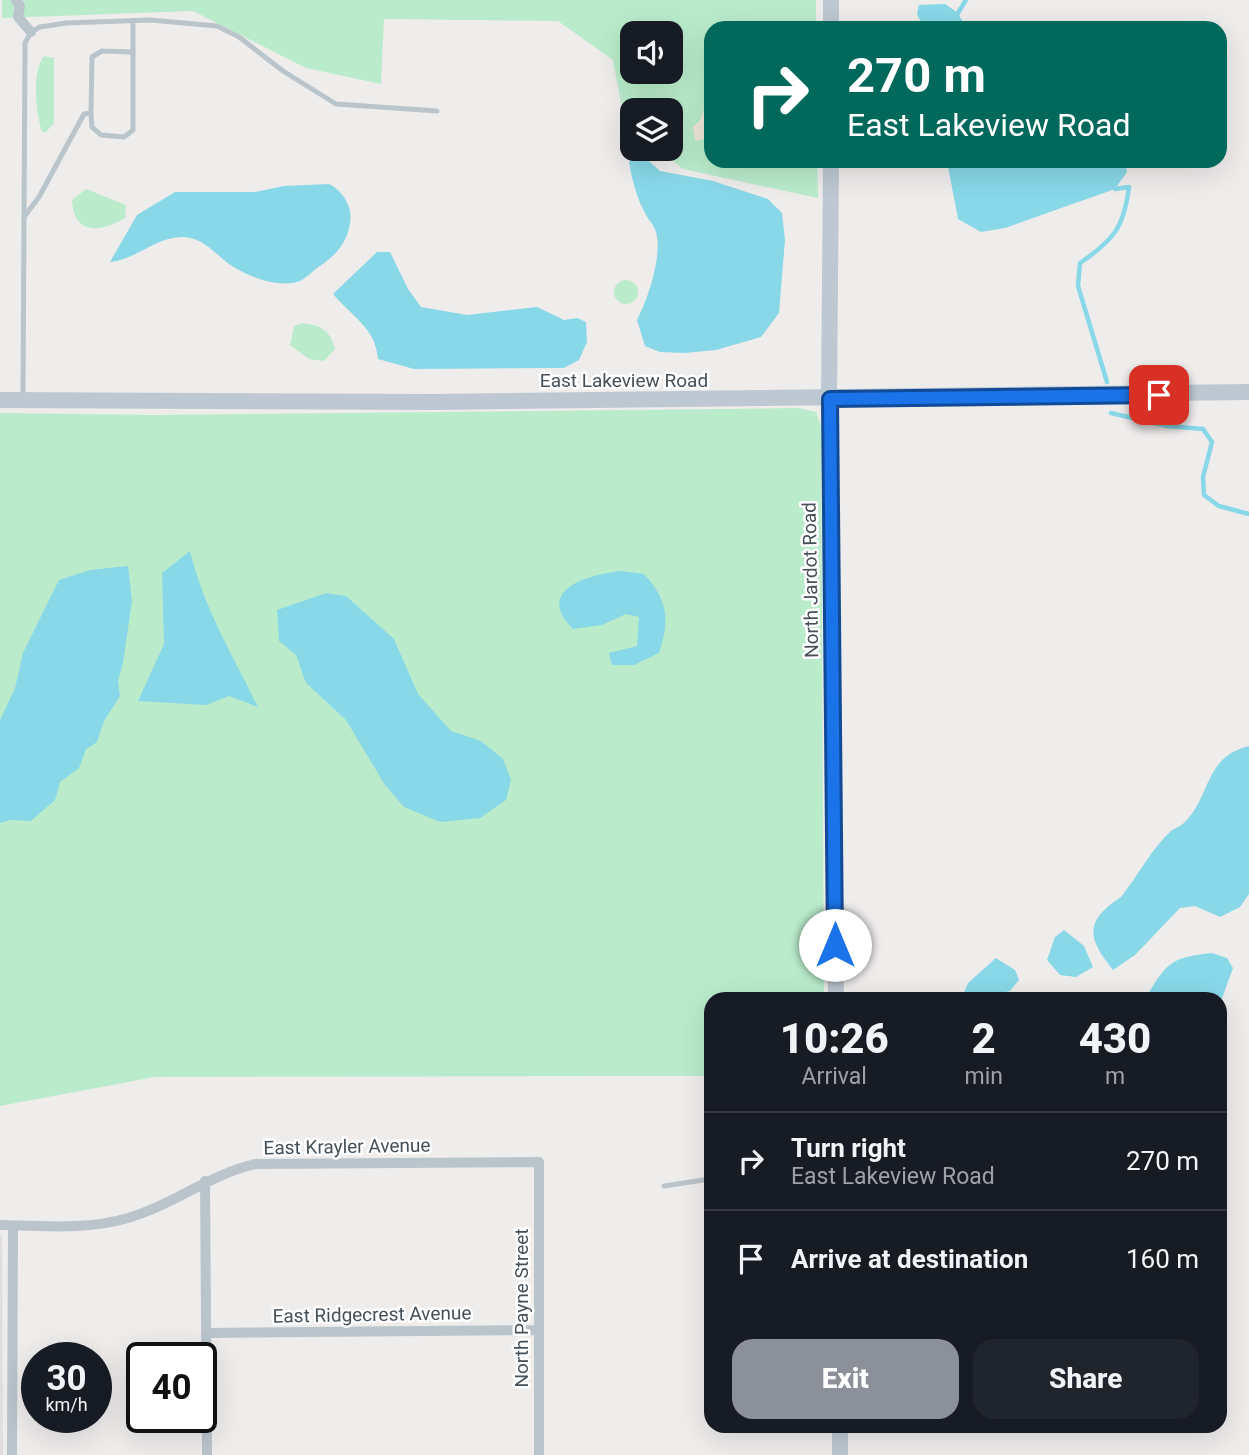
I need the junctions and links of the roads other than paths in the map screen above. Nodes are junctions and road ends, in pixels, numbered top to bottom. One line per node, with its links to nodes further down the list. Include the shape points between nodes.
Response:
1 (16, 0): 5 (street, via 18,17)
2 (831, 0): 4 (street)
3 (133, 21): 5 (lane, via 66,23); 6 (lane); 7 (lane, via 217,26 337,104)
4 (831, 21)
5 (31, 32): 10 (lane, via 25,43)
6 (133, 52): 8 (lane, via 102,51 92,57); 8 (lane, via 130,133 124,137 101,135 92,127)
7 (437, 111)
8 (91, 113): 10 (lane, via 84,114)
9 (831, 168): 12 (street, North Jardot Road)
10 (24, 217): 14 (lane)
11 (1249, 392): 12 (street, East Lakeview Road)
12 (830, 399): 14 (street, East Lakeview Road); 15 (street, North Jardot Road)
13 (0, 400): 14 (street, East Lakeview Road)
14 (23, 400)
15 (836, 992)
16 (539, 1162): 18 (street, East Krayler Avenue, via 256,1164); 22 (street, North Payne Street)
17 (704, 1180): 19 (lane)
18 (205, 1181): 21 (street, East Krayler Avenue, via 130,1218 95,1225); 23 (street)
19 (664, 1186)
20 (0, 1226): 21 (street, East Krayler Avenue)
21 (13, 1226): 25 (street)
22 (538, 1330): 23 (street, East Ridgecrest Avenue); 27 (street, North Payne Street)
23 (206, 1333): 26 (street)
24 (840, 1433): 28 (street)
25 (12, 1455)
26 (208, 1455)
27 (539, 1455)
28 (840, 1455)

